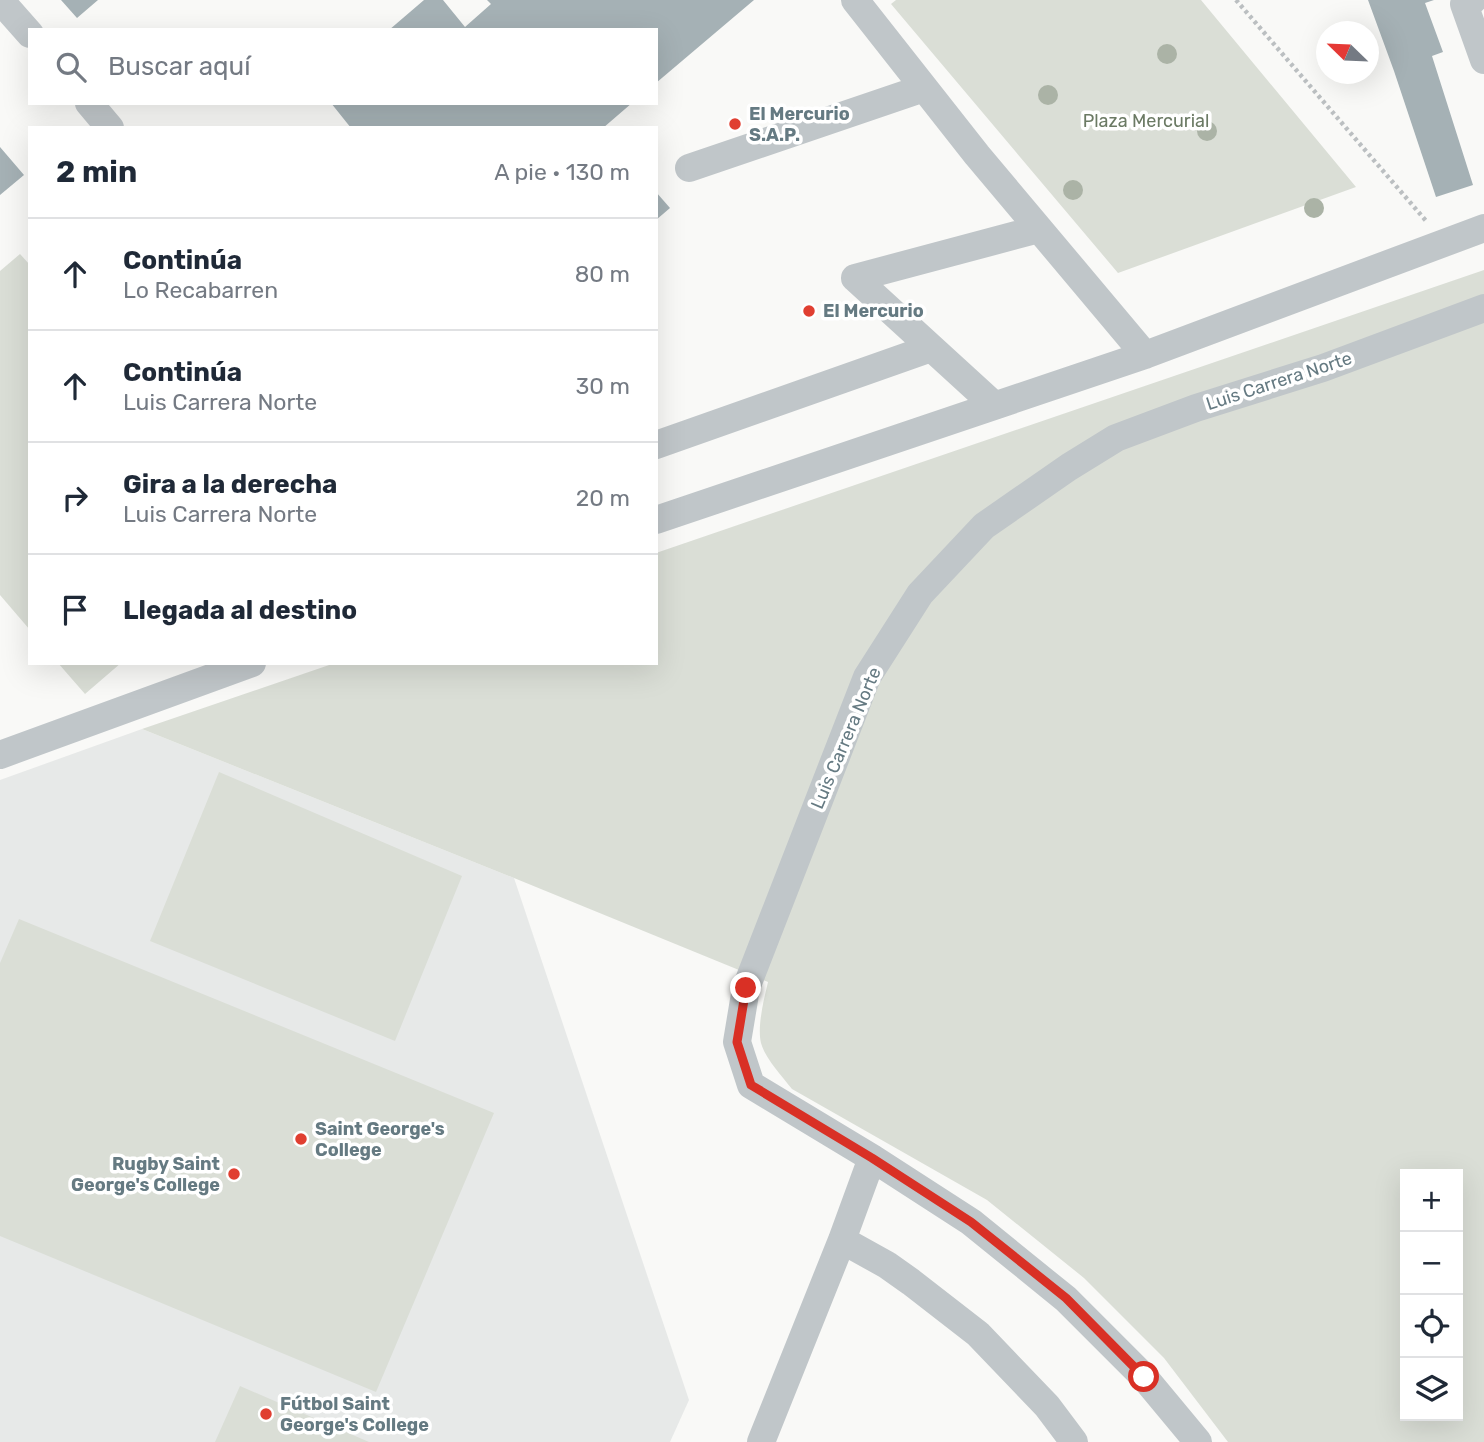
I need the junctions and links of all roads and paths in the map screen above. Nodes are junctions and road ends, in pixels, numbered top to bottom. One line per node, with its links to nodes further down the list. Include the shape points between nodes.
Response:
1 (0, 0): 5 (lane)
2 (855, 0): 7 (lane)
3 (1236, 0): 13 (path)
4 (1473, 0): 6 (lane, via 1464,4)
5 (28, 32)
6 (1484, 60)
7 (924, 88): 10 (lane); 12 (lane)
8 (91, 105): 9 (lane)
9 (108, 126)
10 (689, 168)
11 (1484, 228): 13 (lane)
12 (1039, 229): 15 (lane, via 855,278); 16 (lane)
13 (1446, 244): 16 (lane)
14 (1484, 308): 22 (lane, Luis Carrera Norte, via 1116,438 984,526 920,594 867,677 746,988 737,1042 751,1085)
15 (931, 348): 17 (lane); 18 (lane)
16 (1145, 355): 17 (lane)
17 (995, 405): 19 (lane)
18 (658, 444)
19 (658, 519)
20 (247, 665): 21 (lane)
21 (0, 755)
22 (872, 1158): 23 (lane); 26 (lane, Luis Carrera Norte, via 971,1222 1066,1298 1144,1377)
23 (842, 1240): 24 (lane); 25 (lane, via 903,1276 978,1334 1047,1406)
24 (761, 1442)
25 (1074, 1442)
26 (1198, 1442)

